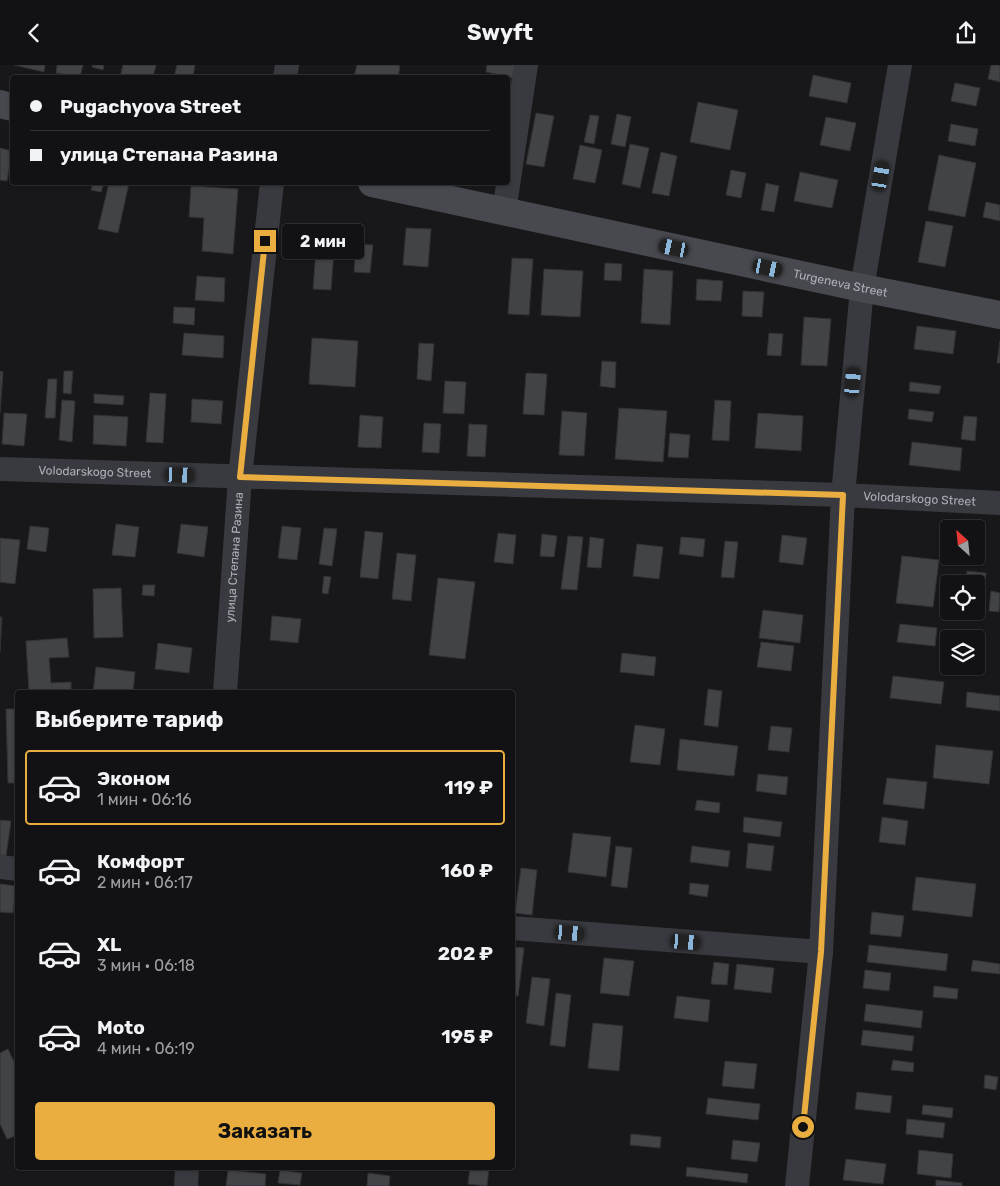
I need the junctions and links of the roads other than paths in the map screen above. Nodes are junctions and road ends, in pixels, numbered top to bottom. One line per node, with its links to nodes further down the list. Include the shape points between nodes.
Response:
1 (526, 65): 3 (street)
2 (900, 65): 8 (street)
3 (510, 171)
4 (272, 185): 11 (street, улица Степана Разина)
5 (381, 185): 7 (main road, Turgeneva Street)
6 (508, 185): 7 (street)
7 (504, 211): 8 (main road, Turgeneva Street)
8 (862, 288): 9 (main road, Turgeneva Street); 12 (street)
9 (1000, 315)
10 (0, 469): 11 (street, Volodarskogo Street)
11 (240, 477): 12 (street, Volodarskogo Street); 14 (street, улица Степана Разина)
12 (843, 495): 13 (street, Volodarskogo Street); 18 (street)
13 (1000, 503)
14 (225, 690)
15 (0, 867): 16 (street)
16 (15, 869)
17 (515, 928): 18 (street)
18 (821, 952): 21 (street)
19 (187, 1170): 20 (street)
20 (186, 1186)
21 (797, 1186)

